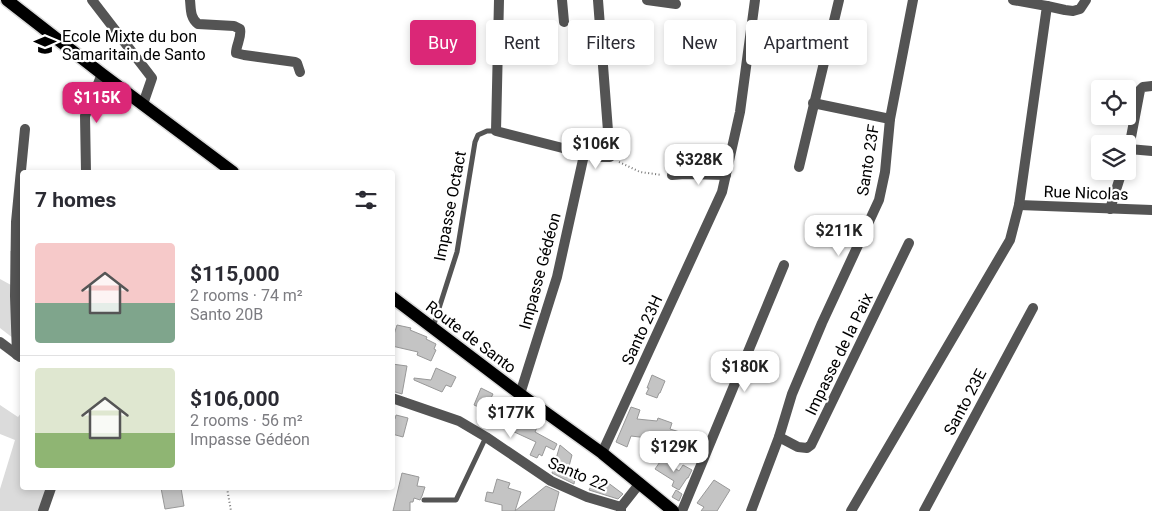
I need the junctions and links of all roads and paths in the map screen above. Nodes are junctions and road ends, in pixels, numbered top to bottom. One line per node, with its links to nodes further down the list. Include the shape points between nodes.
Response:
1 (7, 0): 17 (main road)
2 (92, 0): 20 (street, via 152,78)
3 (190, 0): 16 (street, via 193,20 198,24 234,26 240,30 236,53 295,62)
4 (499, 0): 23 (street)
5 (562, 0): 15 (street)
6 (598, 0): 28 (street)
7 (647, 0): 13 (street)
8 (755, 0): 34 (street, Santo 23H, via 740,112)
9 (839, 0): 19 (street)
10 (913, 0): 21 (street, Santo 23F)
11 (1013, 0): 14 (street)
12 (1086, 0): 14 (street, via 1080,9 1073,11)
13 (676, 4)
14 (1047, 6): 37 (street)
15 (564, 22)
16 (300, 72)
17 (102, 74): 20 (main road); 31 (street, via 85,116)
18 (1152, 86): 24 (street, via 1140,90)
19 (814, 103): 21 (street); 29 (street)
20 (143, 104): 32 (main road)
21 (890, 119): 50 (street, Santo 23F, via 879,200 795,385)
22 (25, 129): 30 (street)
23 (496, 131): 27 (street); 44 (lane, Impasse Octact, via 478,135 475,142 457,252)
24 (1131, 135)
25 (1136, 151): 26 (street)
26 (1152, 152)
27 (584, 154): 28 (street); 47 (street, Impasse Gédéon, via 557,277)
28 (610, 157): 33 (path, via 640,172)
29 (799, 167)
30 (21, 170)
31 (86, 170)
32 (230, 170)
33 (668, 175): 34 (street)
34 (726, 175): 51 (street, Santo 23H, via 710,220)
35 (1119, 180): 38 (street)
36 (20, 181): 46 (street, via 15,296)
37 (1019, 205): 38 (street, Rue Nicolas); 62 (street, via 1010,240)
38 (1110, 209): 39 (street, Rue Nicolas)
39 (1152, 210)
40 (909, 243): 50 (street, Impasse de la Paix, via 811,445 798,447)
41 (784, 265): 60 (street)
42 (395, 299): 44 (main road, Route de Santo)
43 (1033, 308): 63 (street, Santo 23E)
44 (432, 329): 47 (main road, Route de Santo)
45 (0, 342): 46 (street)
46 (20, 357)
47 (520, 394): 51 (main road, Route de Santo)
48 (395, 399): 49 (street, Santo 22, via 459,421)
49 (486, 436): 55 (lane, via 456,500); 56 (street, Santo 22, via 551,481)
50 (778, 436): 61 (street, Santo 23F)
51 (602, 453): 52 (main road, Route de Santo)
52 (640, 483): 56 (street); 59 (main road, Route de Santo)
53 (50, 490): 57 (street)
54 (227, 490): 58 (path)
55 (424, 500)
56 (621, 509)
57 (43, 511)
58 (231, 511)
59 (673, 511)
60 (682, 511)
61 (751, 511)
62 (851, 511)
63 (924, 511)

